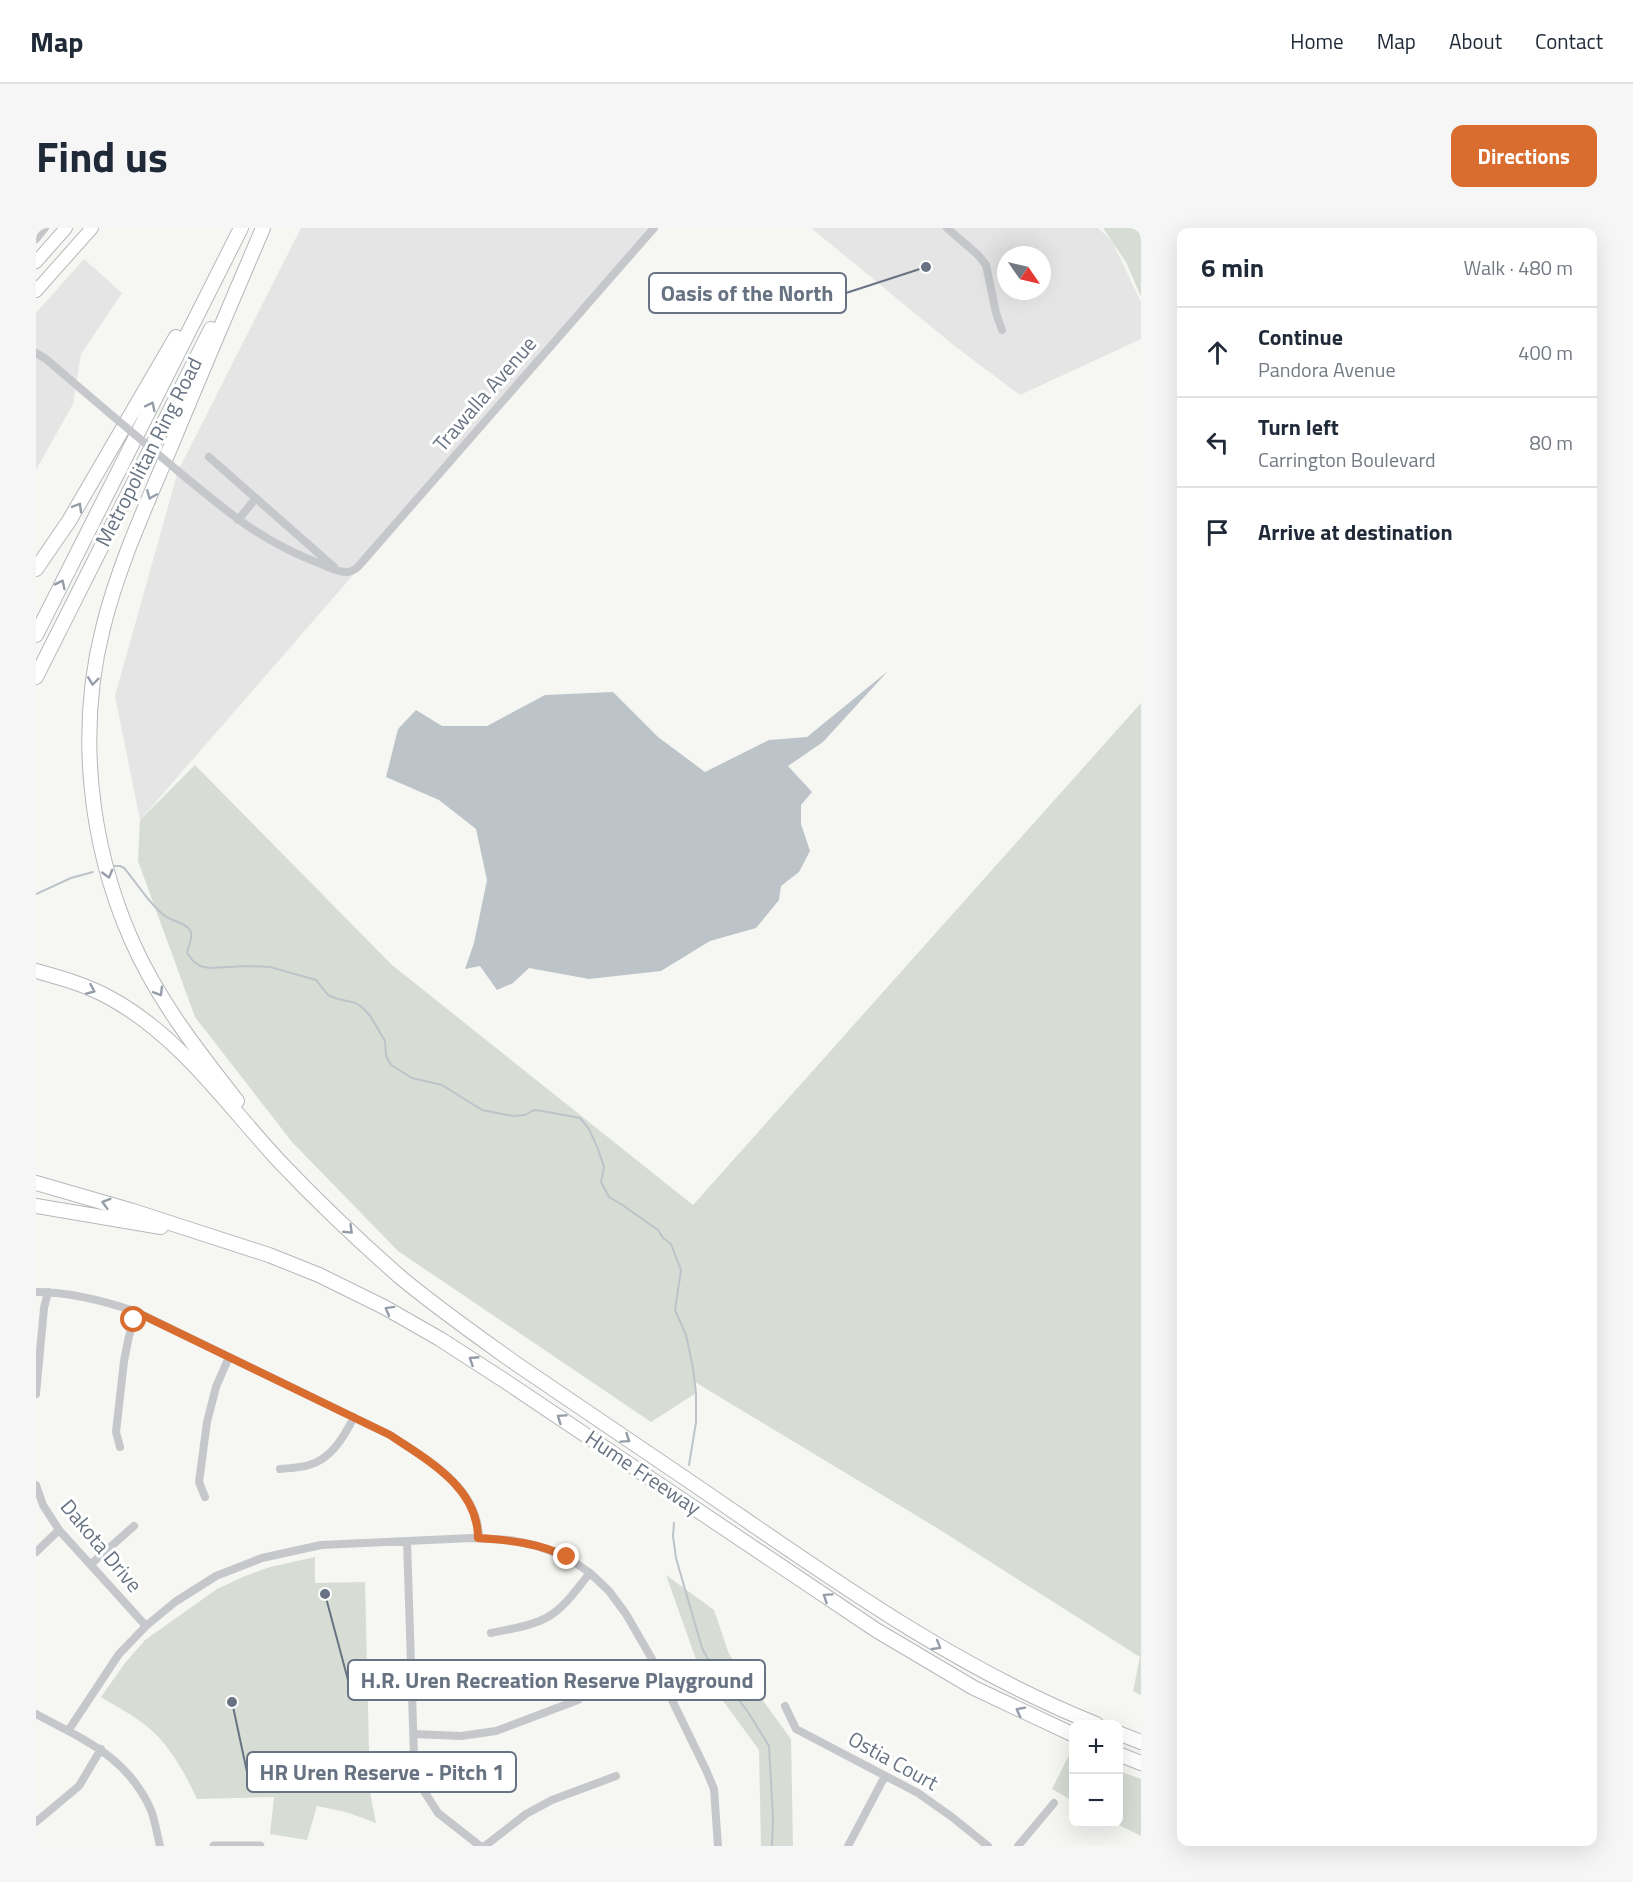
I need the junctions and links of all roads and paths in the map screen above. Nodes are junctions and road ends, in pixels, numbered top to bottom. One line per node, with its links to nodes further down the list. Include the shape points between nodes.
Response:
1 (45, 228): 8 (street)
2 (66, 228): 9 (main road)
3 (92, 228): 10 (main road)
4 (240, 228): 19 (highway, one-way to 4, via 69,521); 21 (highway, Metropolitan Ring Road, one-way to 4)
5 (262, 228): 22 (highway, Metropolitan Ring Road); 25 (highway, one-way to 25, via 110,602 96,655 91,698 91,766 98,831 108,875 131,940 150,978 187,1037)
6 (654, 228): 20 (street, Trawalla Avenue, via 363,561 352,571)
7 (947, 228): 12 (street, via 986,265)
8 (36, 238)
9 (36, 263): 10 (main road)
10 (53, 272): 11 (main road)
11 (36, 291)
12 (1002, 330)
13 (36, 346): 15 (street)
14 (36, 353): 15 (street)
15 (46, 359): 18 (street, bridge)
16 (209, 457): 17 (street)
17 (256, 498): 18 (street); 20 (street)
18 (238, 520): 20 (street, via 273,543)
19 (36, 569)
20 (337, 570)
21 (36, 635)
22 (36, 677)
23 (36, 971): 25 (highway, one-way to 25, via 110,998 156,1030)
24 (36, 1183): 27 (highway, one-way to 24)
25 (307, 1189): 50 (highway, Hume Freeway, one-way to 50, via 422,1295 640,1448 941,1648 1024,1693)
26 (36, 1206): 27 (highway)
27 (202, 1234): 52 (highway, Hume Freeway, one-way to 27, via 974,1688 876,1630 415,1324 303,1269)
28 (48, 1292): 29 (street); 30 (street, via 111,1303); 32 (street)
29 (36, 1293)
30 (136, 1312): 31 (street); 34 (street, via 124,1361 117,1420)
31 (229, 1357): 33 (street); 37 (street, via 207,1422 199,1482)
32 (36, 1394)
33 (354, 1417): 35 (street, via 339,1443 317,1462); 40 (street, via 390,1435 456,1483 469,1501)
34 (120, 1447)
35 (280, 1469)
36 (36, 1485): 39 (street, Dakota Drive)
37 (205, 1497)
38 (134, 1526): 43 (street)
39 (59, 1530): 42 (street); 43 (street, Dakota Drive)
40 (476, 1538): 41 (street); 44 (street, via 510,1540 557,1552)
41 (407, 1541): 45 (street, via 325,1545 262,1558 216,1576); 53 (street)
42 (36, 1552)
43 (91, 1564): 45 (street, Dakota Drive)
44 (590, 1573): 46 (street, via 567,1601 547,1617); 68 (street, via 626,1614 706,1770 714,1789)
45 (146, 1626): 51 (street, via 119,1654)
46 (491, 1634)
47 (578, 1700): 53 (street, via 496,1731 461,1736)
48 (785, 1706): 60 (street, Ostia Court, via 796,1729)
49 (36, 1714): 51 (street)
50 (1085, 1720)
51 (68, 1731): 56 (street)
52 (1069, 1733)
53 (414, 1734): 66 (street, via 414,1755 422,1788 438,1813)
54 (1123, 1735): 55 (highway)
55 (1141, 1742)
56 (101, 1749): 62 (street, via 79,1786); 63 (street, via 132,1777 151,1811)
57 (1123, 1756): 58 (highway)
58 (1141, 1763)
59 (616, 1776): 67 (street, via 552,1800 526,1814)
60 (885, 1776): 69 (street); 70 (street, Ostia Court, via 934,1803)
61 (1054, 1803): 71 (street)
62 (36, 1822)
63 (160, 1846)
64 (214, 1846): 65 (street)
65 (260, 1846)
66 (480, 1846)
67 (485, 1846)
68 (718, 1846)
69 (849, 1846)
70 (988, 1846)
71 (1018, 1846)

